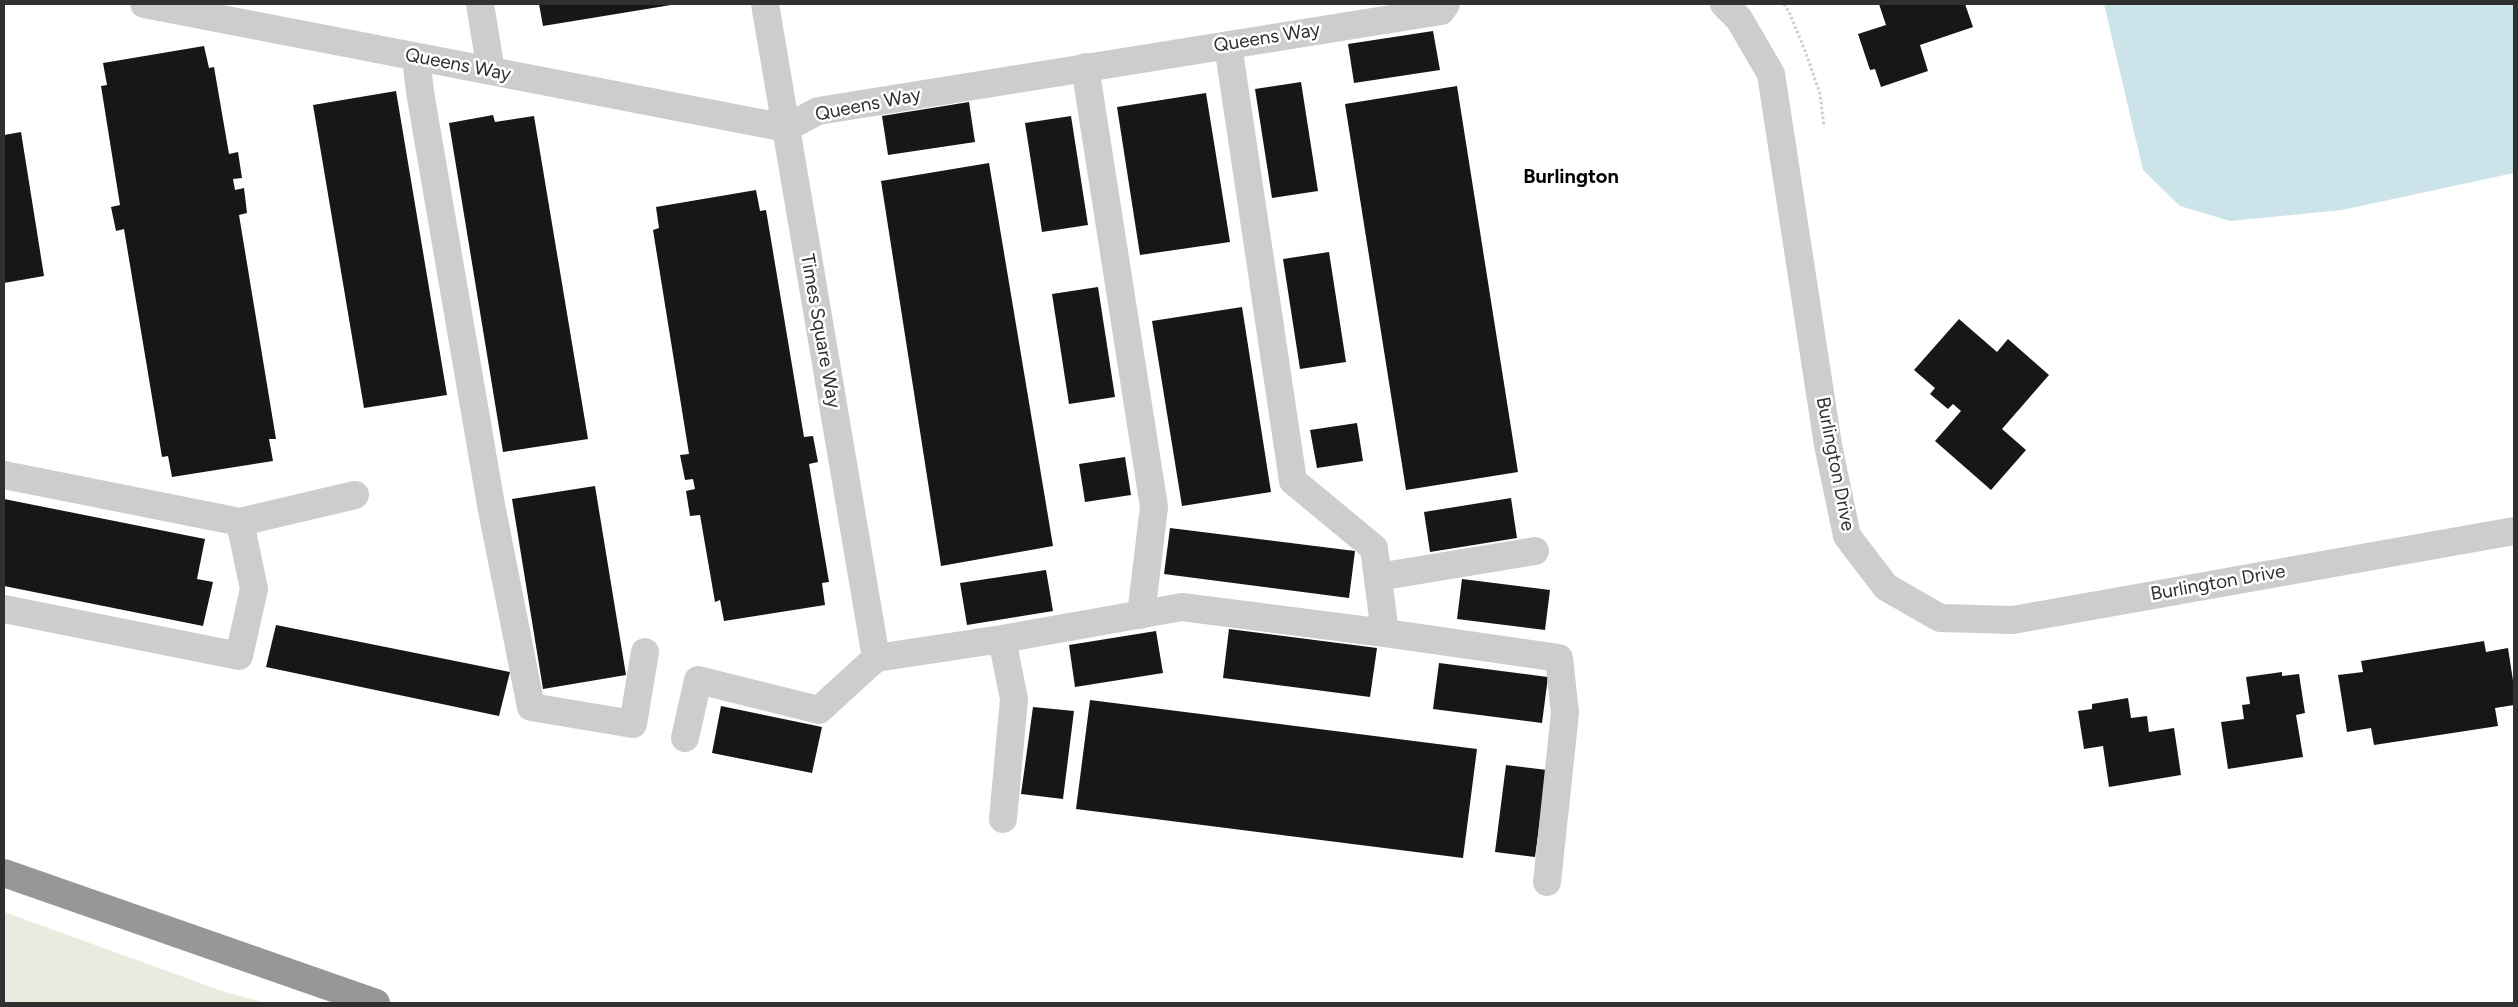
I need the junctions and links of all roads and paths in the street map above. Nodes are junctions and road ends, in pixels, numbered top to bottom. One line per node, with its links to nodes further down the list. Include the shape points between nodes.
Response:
1 (144, 4): 8 (street, Queens Way)
2 (480, 4): 10 (street)
3 (765, 4): 12 (street, Times Square Way)
4 (1446, 4): 7 (street, Queens Way, via 1441,11)
5 (1724, 4): 16 (street, Burlington Drive, via 1739,19 1771,74 1828,445 1846,536 1886,588 1940,618 2013,620)
6 (1784, 4): 11 (path, via 1806,52 1820,94)
7 (1228, 45): 9 (street, Queens Way); 18 (street, via 1293,481 1374,548)
8 (416, 56): 10 (street, Queens Way); 23 (street, via 488,485 531,707 633,724)
9 (1085, 67): 12 (street, Queens Way, via 818,110); 20 (street, via 1154,508)
10 (491, 71): 12 (street, Queens Way)
11 (1824, 127)
12 (786, 128): 24 (street, Times Square Way)
13 (4, 475): 15 (street)
14 (355, 495): 15 (street)
15 (240, 522): 19 (street, via 254,589 239,656)
16 (2514, 531)
17 (1536, 551): 18 (street)
18 (1378, 577): 21 (street)
19 (4, 609)
20 (1141, 615): 21 (street, via 1182,607); 22 (street)
21 (1385, 633): 28 (street, via 1559,658 1565,713)
22 (1002, 639): 24 (street); 26 (street, via 1014,699)
23 (645, 652)
24 (876, 658): 25 (street, via 819,710 698,680)
25 (685, 738)
26 (1003, 819)
27 (4, 873): 29 (highway)
28 (1547, 882)
29 (376, 1003)

